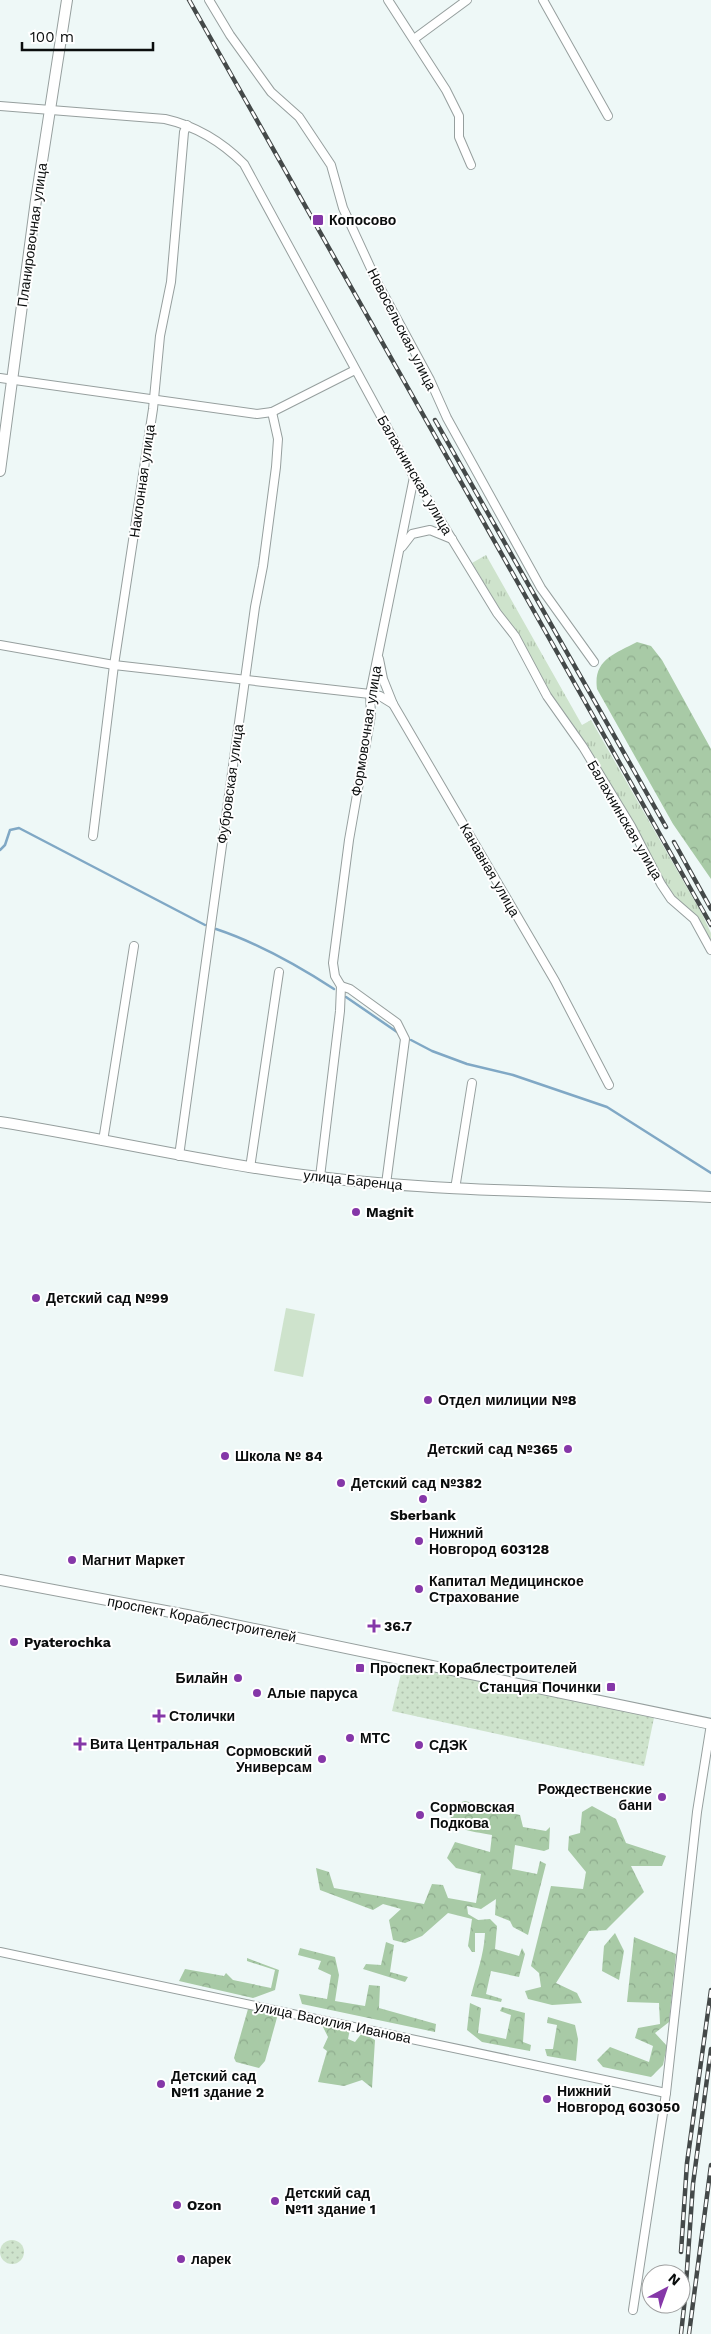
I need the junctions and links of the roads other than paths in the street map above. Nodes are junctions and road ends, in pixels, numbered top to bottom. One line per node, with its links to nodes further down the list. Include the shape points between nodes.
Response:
1 (67, 0): 8 (street, Планировочная улица)
2 (209, 0): 23 (street, Новосельская улица, via 271,92 299,117 331,165 343,208 446,418 540,588)
3 (388, 0): 6 (street)
4 (467, 0): 6 (street)
5 (543, 0): 9 (street)
6 (414, 38): 11 (street, via 459,116 459,137)
7 (0, 106): 8 (street, Балахнинская улица)
8 (50, 110): 10 (street, Балахнинская улица, via 165,119); 14 (street, Планировочная улица)
9 (608, 116)
10 (187, 125): 12 (street, Балахнинская улица, via 228,149 244,164); 15 (street, Наклонная улица, via 171,282 160,336)
11 (471, 165)
12 (355, 370): 16 (street); 18 (street, Балахнинская улица)
13 (0, 378): 14 (street)
14 (12, 380): 15 (street); 17 (street, Планировочная улица)
15 (153, 399): 16 (street, via 257,414); 24 (street, Наклонная улица)
16 (272, 412): 25 (street, Фубровская улица, via 278,439 276,467)
17 (0, 471)
18 (414, 477): 19 (street, Балахнинская улица); 20 (street, Формовочная улица)
19 (452, 538): 20 (street, via 430,530 412,534); 30 (street, Балахнинская улица, via 514,636 547,696 626,818 661,884 671,899 694,919)
20 (401, 549): 22 (street, Формовочная улица)
21 (0, 645): 24 (street)
22 (378, 653): 26 (street, Формовочная улица); 27 (street, Канавная улица, via 383,679)
23 (594, 662)
24 (114, 665): 25 (street); 28 (street, Наклонная улица)
25 (246, 680): 26 (street); 37 (street, Фубровская улица)
26 (370, 694): 27 (street); 32 (street, Формовочная улица, via 372,715 349,840 333,963)
27 (393, 704): 34 (street, Канавная улица, via 555,981)
28 (94, 836)
29 (134, 946): 36 (street)
30 (711, 950)
31 (279, 972): 38 (street)
32 (341, 986): 39 (street, Формовочная улица); 40 (street, via 397,1023 405,1039)
33 (472, 1083): 41 (street)
34 (609, 1085)
35 (0, 1122): 36 (street, улица Баренца)
36 (103, 1141): 37 (street, улица Баренца)
37 (179, 1156): 38 (street, улица Баренца)
38 (250, 1168): 39 (street, улица Баренца)
39 (320, 1177): 40 (street, улица Баренца)
40 (386, 1184): 41 (street, улица Баренца)
41 (455, 1189): 42 (street, улица Баренца)
42 (711, 1197)
43 (0, 1580): 44 (street, проспект Кораблестроителей, via 187,1615)
44 (711, 1724): 46 (street, via 697,1812)
45 (0, 1952): 46 (street, улица Василия Иванова)
46 (666, 2093): 47 (street)
47 (633, 2310)

